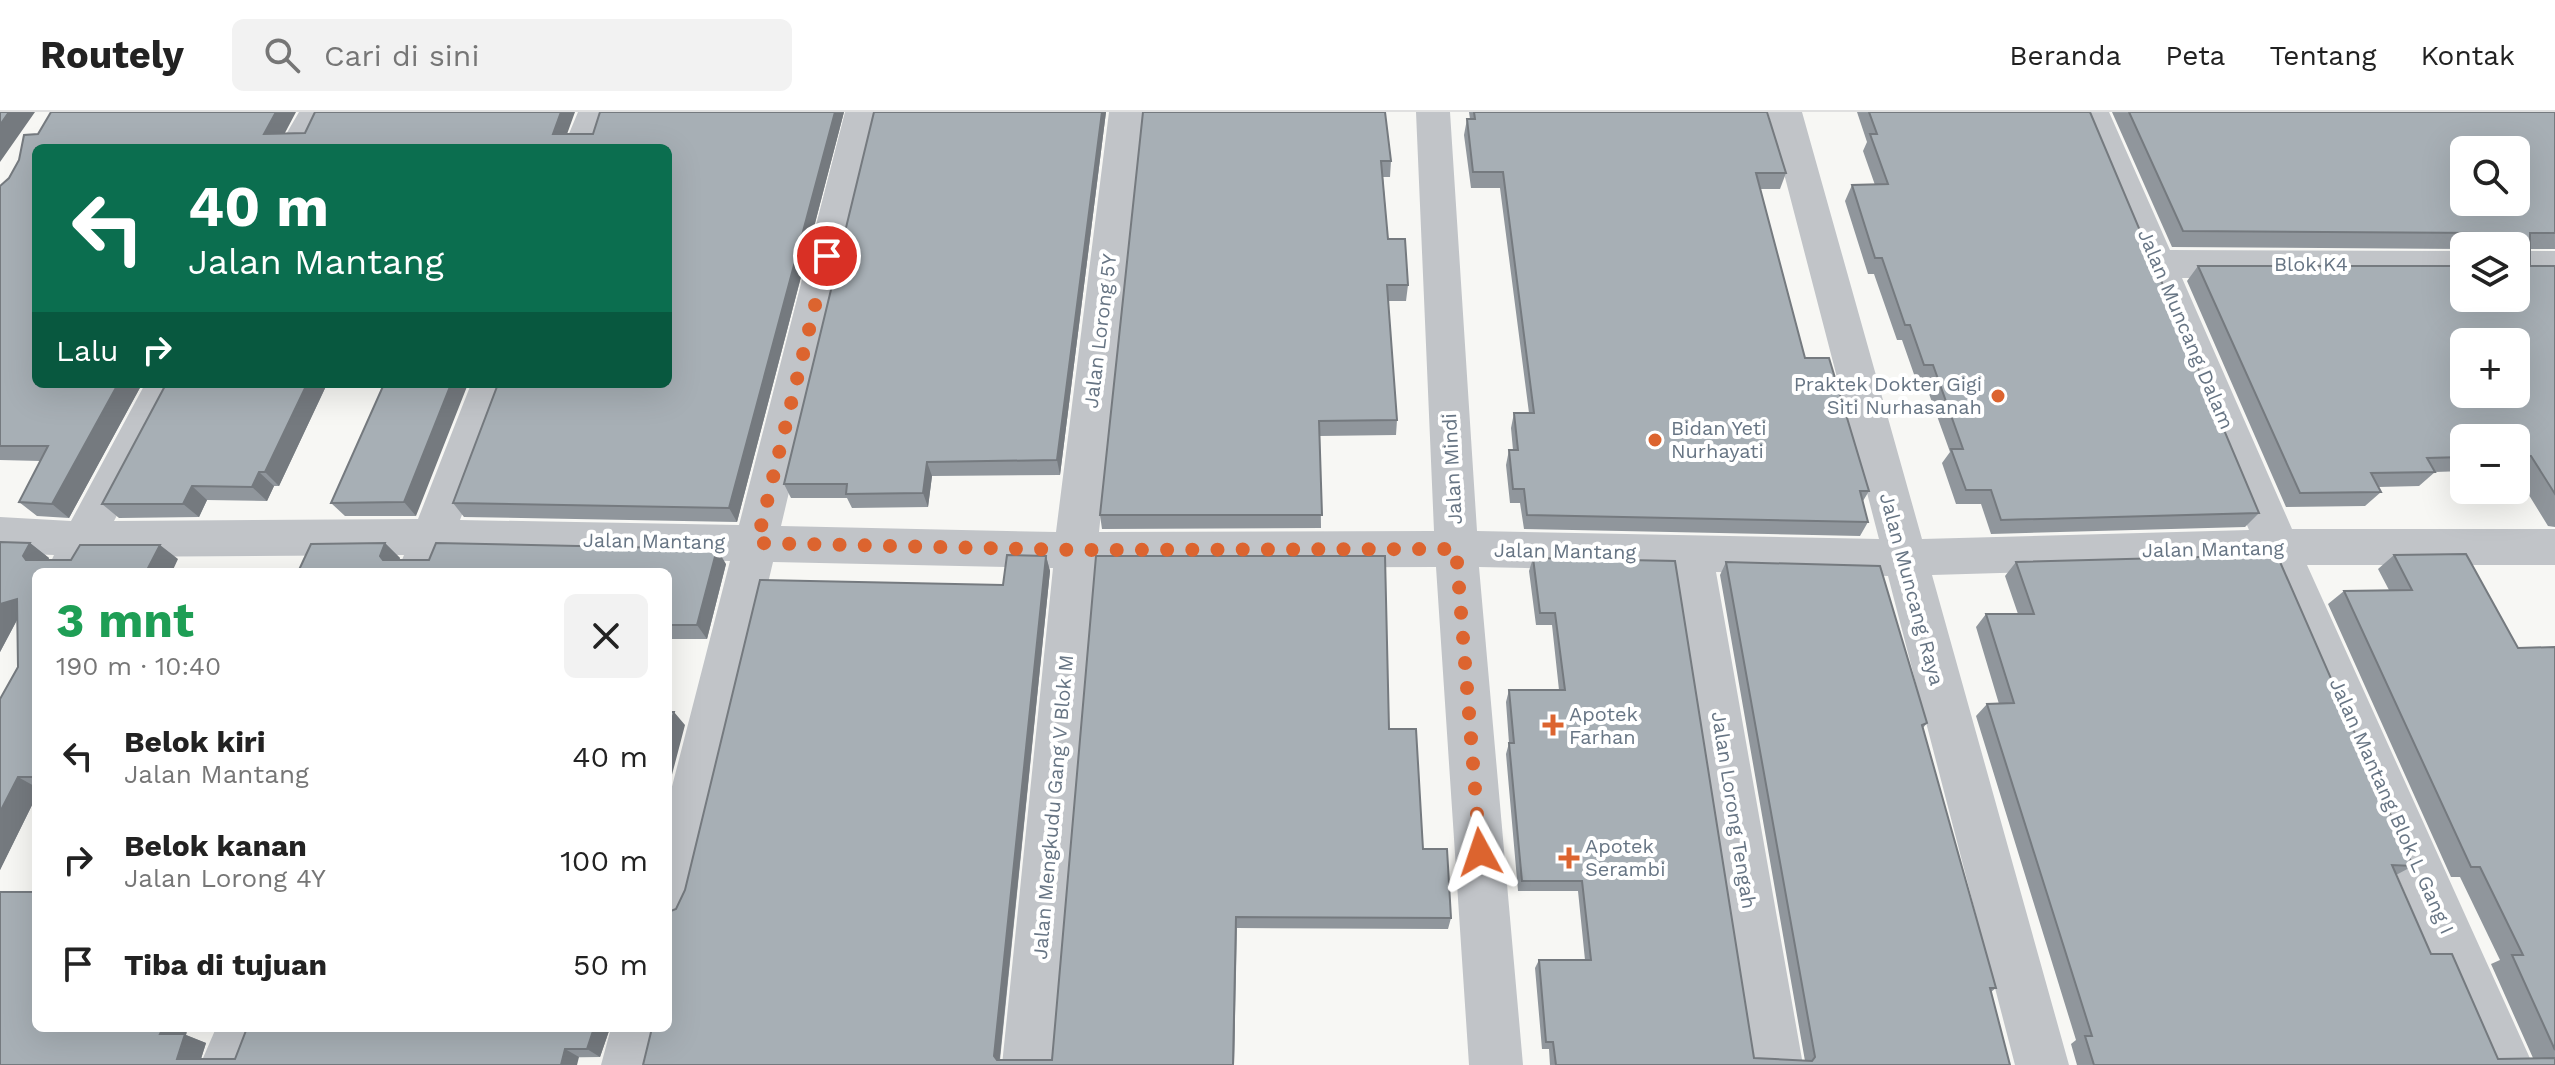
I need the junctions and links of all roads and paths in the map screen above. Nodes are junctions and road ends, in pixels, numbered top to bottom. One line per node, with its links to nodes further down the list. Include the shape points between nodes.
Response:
1 (316, 112): 8 (street)
2 (595, 112): 9 (street)
3 (862, 112): 17 (street)
4 (1126, 112): 21 (street, Jalan Lorong 5Y)
5 (1433, 112): 20 (street, Jalan Mindi)
6 (1785, 112): 25 (street, Jalan Muncang Raya)
7 (2092, 112): 10 (street, Jalan Muncang Dalam)
8 (298, 144)
9 (583, 144)
10 (2159, 264): 11 (street, Blok K4); 18 (street, Jalan Muncang Dalam)
11 (2450, 265)
12 (2530, 265): 13 (street)
13 (2555, 265)
14 (163, 388): 24 (street)
15 (489, 388): 22 (street)
16 (0, 535): 24 (street, Jalan Mantang)
17 (757, 543): 21 (street, Jalan Mantang); 22 (street, Jalan Mantang); 26 (street)
18 (2278, 547): 19 (street, Jalan Mantang); 25 (street, Jalan Mantang); 35 (street, Jalan Mantang Blok L Gang I)
19 (2555, 547)
20 (1456, 549): 21 (street, Jalan Mantang); 23 (street, Jalan Mantang); 32 (street, Jalan Mindi)
21 (1076, 550): 31 (street, Jalan Mengkudu Gang V Blok M)
22 (426, 554): 24 (street, Jalan Mantang)
23 (1691, 554): 25 (street, Jalan Mantang); 33 (street, Jalan Lorong Tengah)
24 (76, 555)
25 (1904, 558): 34 (street, Jalan Muncang Raya)
26 (672, 884)
27 (240, 1032): 29 (street)
28 (636, 1032): 30 (street)
29 (227, 1065)
30 (628, 1065)
31 (1029, 1065)
32 (1496, 1065)
33 (1776, 1065)
34 (2042, 1065)
35 (2506, 1065)

